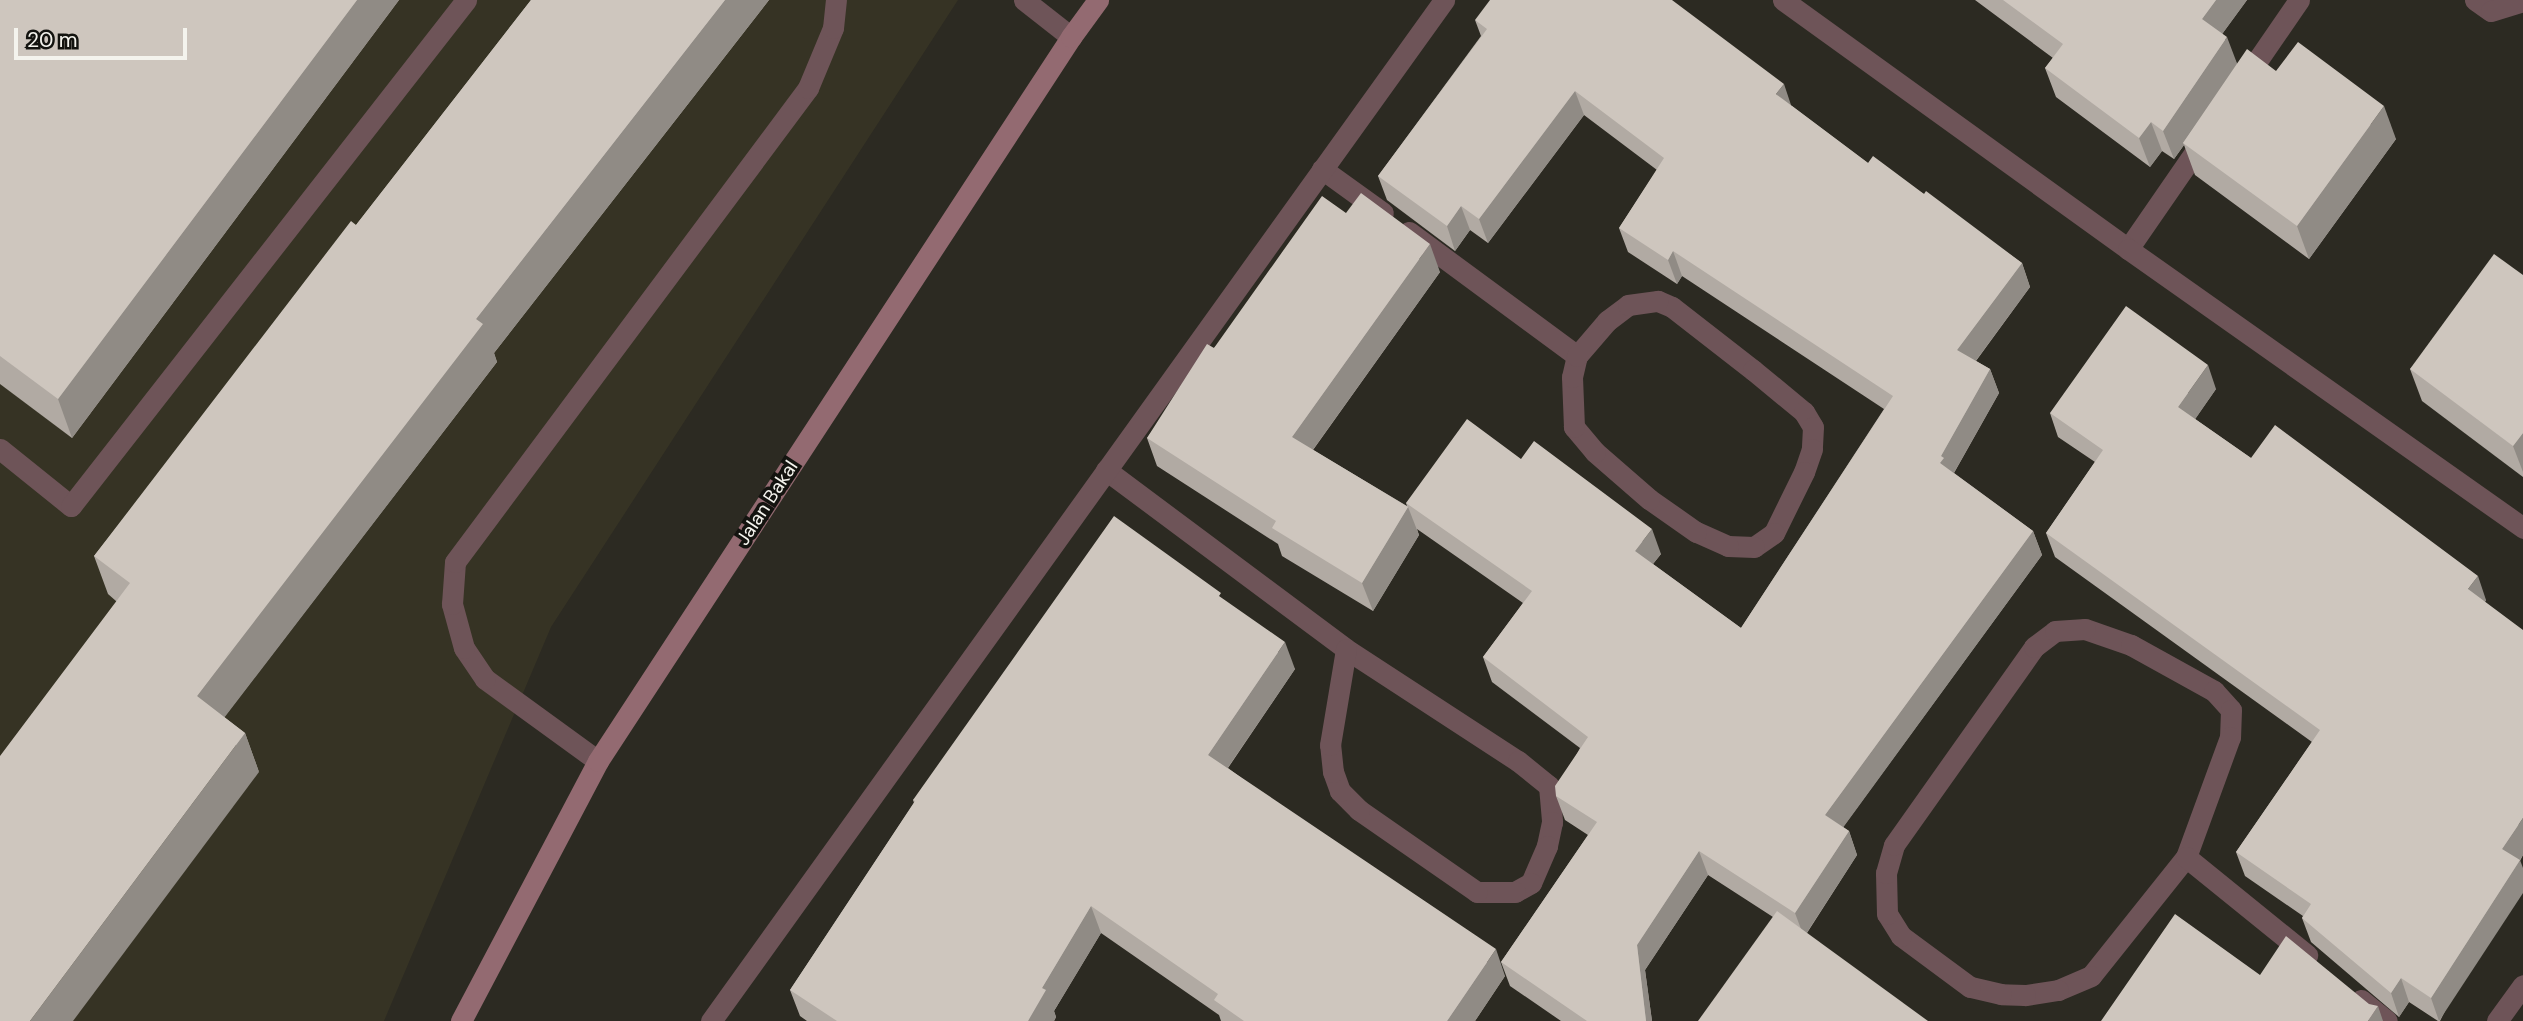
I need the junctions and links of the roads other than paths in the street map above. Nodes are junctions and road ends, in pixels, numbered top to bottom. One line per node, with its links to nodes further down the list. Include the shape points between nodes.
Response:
1 (466, 0): 16 (street, via 71,506)
2 (836, 0): 20 (street, via 833,28 808,89 455,562 452,604 464,648 485,679)
3 (1024, 0): 10 (street)
4 (1098, 0): 10 (street, Jalan Bakal)
5 (1444, 0): 13 (street)
6 (1783, 0): 14 (street)
7 (2299, 0): 11 (street)
8 (2475, 0): 9 (street, via 2491,11)
9 (2523, 1)
10 (1071, 37): 20 (street, Jalan Bakal)
11 (2229, 102)
12 (2214, 125): 14 (street)
13 (1322, 169): 15 (street); 17 (street)
14 (2128, 249): 18 (street)
15 (1577, 356): 15 (street, via 1607,321 1628,305 1658,301 1672,307 1804,412 1813,427 1812,449 1774,533 1754,547 1741,549 1713,540 1649,499 1595,452 1574,427 1572,377)
16 (0, 449)
17 (1106, 470): 19 (street); 26 (street)
18 (2523, 528)
19 (1346, 649): 19 (street, via 1549,786 1552,822 1531,883 1515,892 1477,892 1359,810 1340,791 1330,745)
20 (598, 761): 25 (street, Jalan Bakal)
21 (2186, 857): 21 (street, via 2091,975 2058,990 2001,994 1970,987 1901,936 1887,914 1886,873 1894,845 2034,647 2055,632 2085,629 2131,645 2214,691 2231,710 2230,737); 22 (street)
22 (2323, 969)
23 (2523, 985): 28 (street)
24 (2344, 986): 27 (street)
25 (461, 1021)
26 (711, 1021)
27 (2387, 1021)
28 (2497, 1021)

